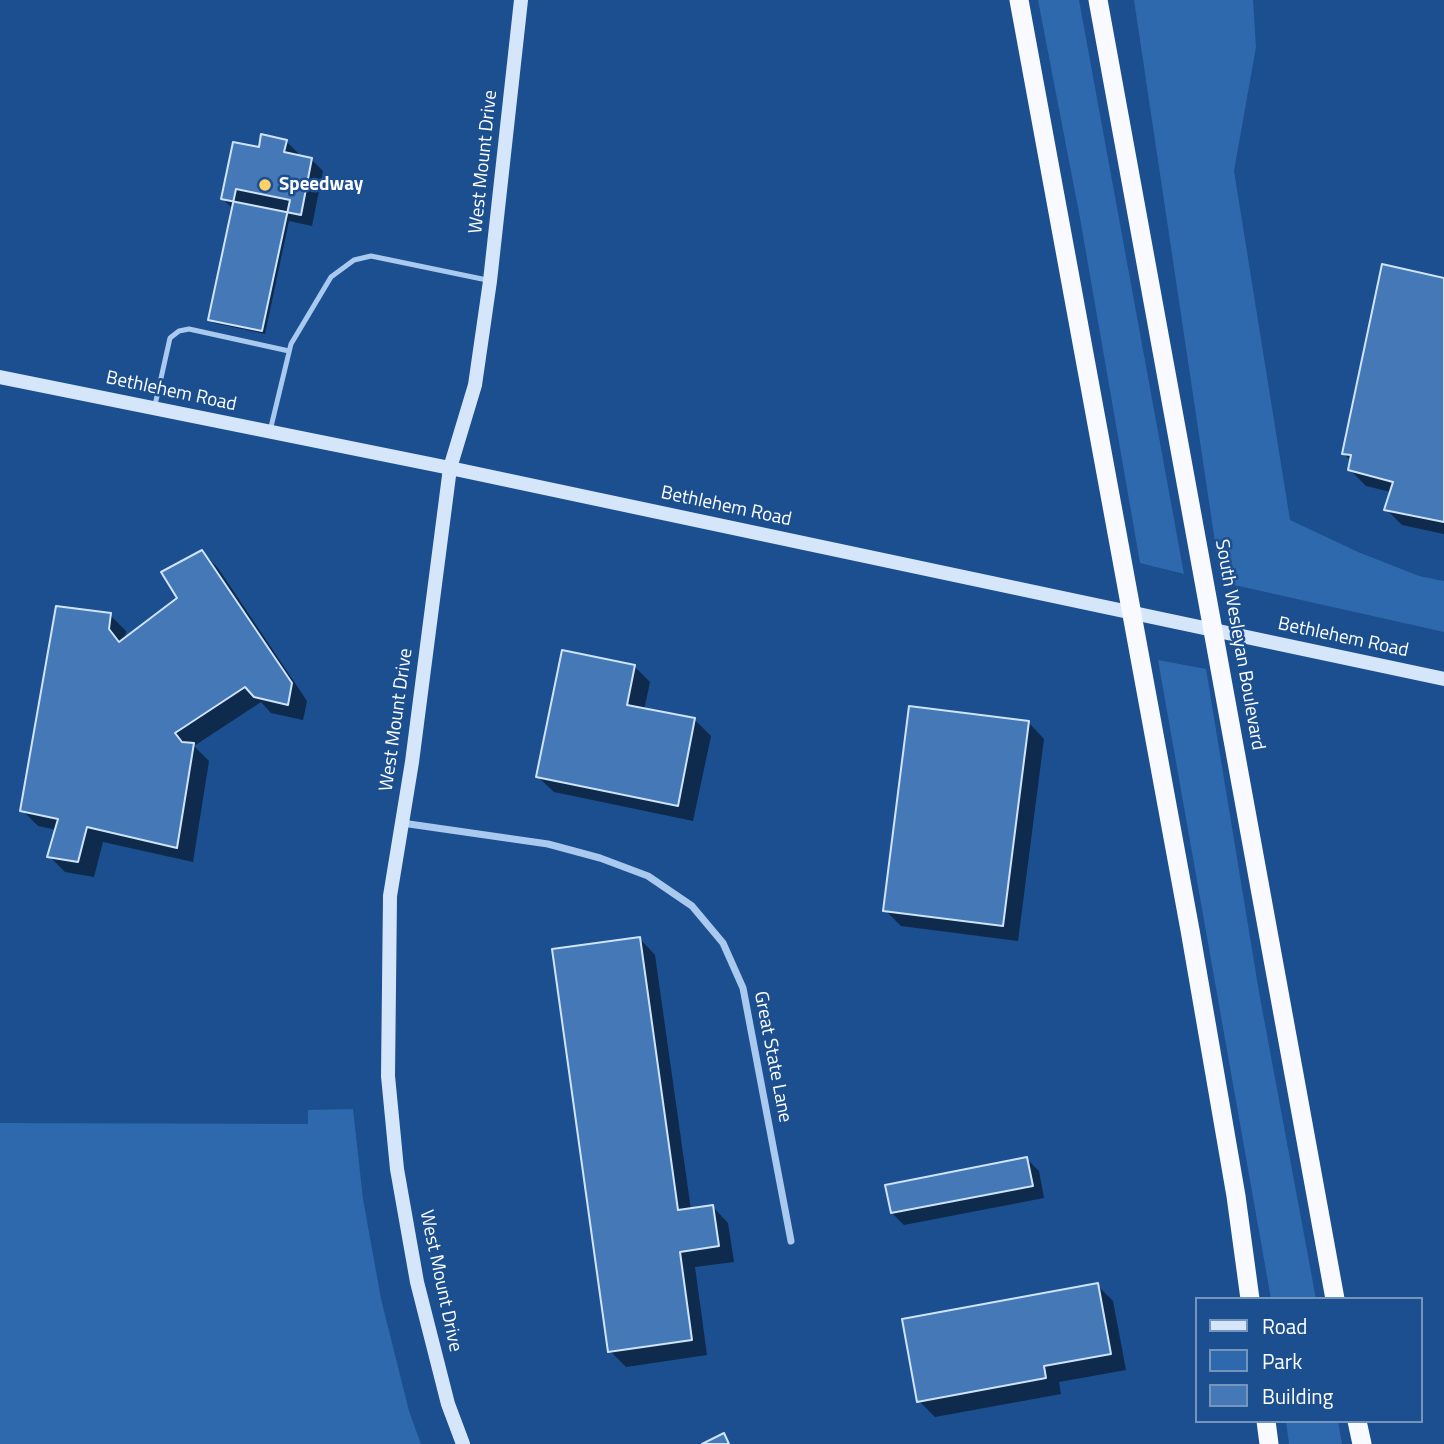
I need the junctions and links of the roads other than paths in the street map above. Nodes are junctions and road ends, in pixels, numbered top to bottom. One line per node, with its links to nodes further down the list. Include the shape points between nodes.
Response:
1 (521, 0): 4 (main road, West Mount Drive)
2 (1019, 0): 13 (highway, via 1192,943)
3 (1098, 0): 14 (highway, South Wesleyan Boulevard)
4 (490, 281): 5 (lane, via 371,256 354,260 331,277); 9 (main road, West Mount Drive, via 475,385)
5 (289, 351): 7 (lane, via 189,329 179,331 170,338); 8 (lane)
6 (0, 377): 7 (main road, Bethlehem Road)
7 (155, 408): 8 (main road, Bethlehem Road)
8 (270, 431): 9 (main road, Bethlehem Road)
9 (450, 468): 10 (main road, Bethlehem Road); 11 (main road, West Mount Drive)
10 (1444, 679)
11 (401, 822): 12 (street, Great State Lane, via 548,844 600,858 648,876 692,906 723,943 743,988); 17 (main road, West Mount Drive, via 390,896 388,990 388,1076 397,1169 417,1282 448,1404)
12 (791, 1241)
13 (1250, 1297)
14 (1335, 1297)
15 (1266, 1423): 18 (highway)
16 (1357, 1423): 19 (highway)
17 (463, 1444)
18 (1269, 1444)
19 (1362, 1444)

